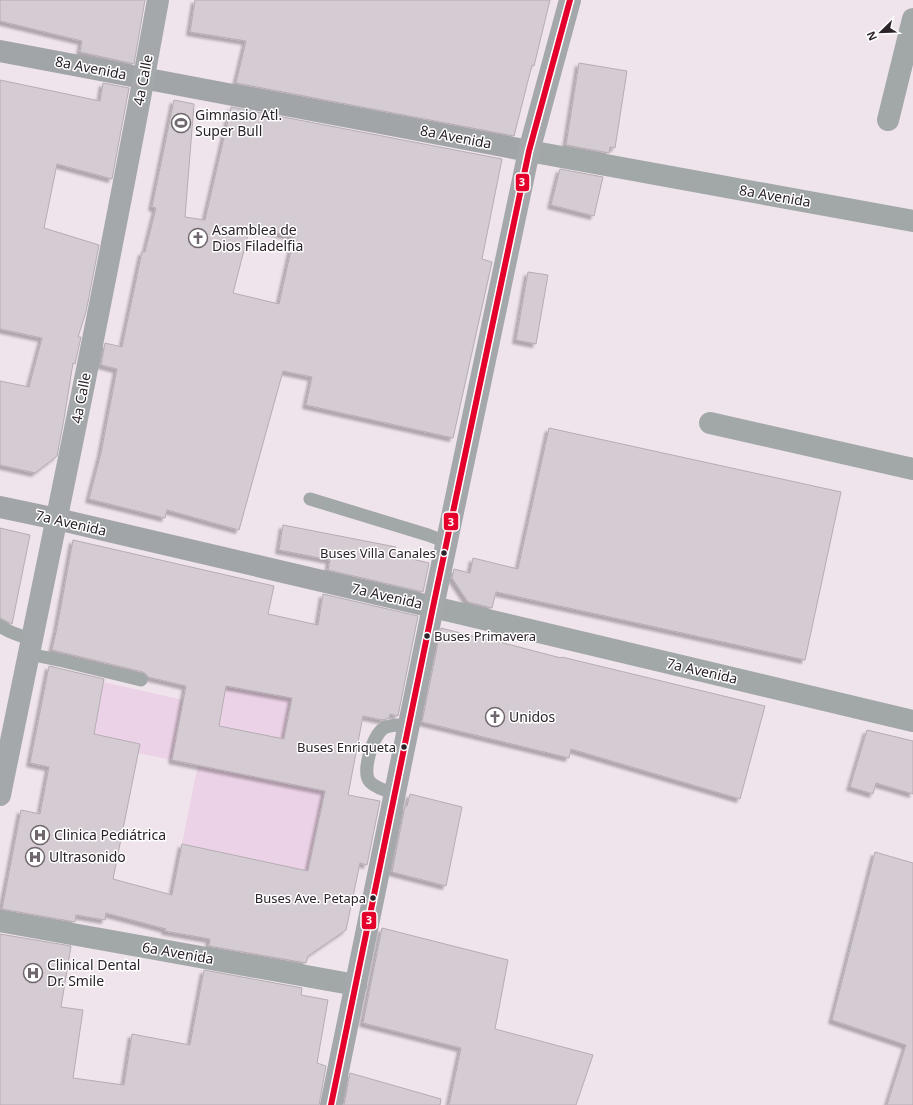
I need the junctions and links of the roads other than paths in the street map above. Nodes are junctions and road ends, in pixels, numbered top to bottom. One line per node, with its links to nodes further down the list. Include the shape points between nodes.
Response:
1 (158, 0): 5 (main road, 4a Calle)
2 (570, 0): 7 (main road)
3 (913, 19): 6 (street)
4 (0, 51): 5 (street, 8a Avenida)
5 (144, 78): 7 (street, 8a Avenida); 13 (main road, 4a Calle)
6 (888, 120)
7 (529, 151): 8 (street, 8a Avenida); 14 (main road)
8 (913, 221)
9 (710, 423): 10 (street)
10 (913, 469)
11 (310, 499): 14 (lane)
12 (0, 507): 13 (street, 7a Avenida)
13 (57, 519): 15 (street, 7a Avenida); 17 (main road, 4a Calle)
14 (446, 542): 15 (main road)
15 (433, 607): 19 (street, 7a Avenida); 20 (main road)
16 (0, 626): 17 (lane)
17 (31, 647): 18 (lane, via 63,661); 22 (main road, 4a Calle)
18 (142, 680)
19 (913, 722)
20 (408, 725): 21 (main road); 21 (lane, via 385,728 378,734 366,766 366,775 370,782)
21 (395, 793): 24 (main road)
22 (0, 795)
23 (0, 921): 24 (street, 6a Avenida)
24 (356, 985): 25 (main road)
25 (331, 1105)

